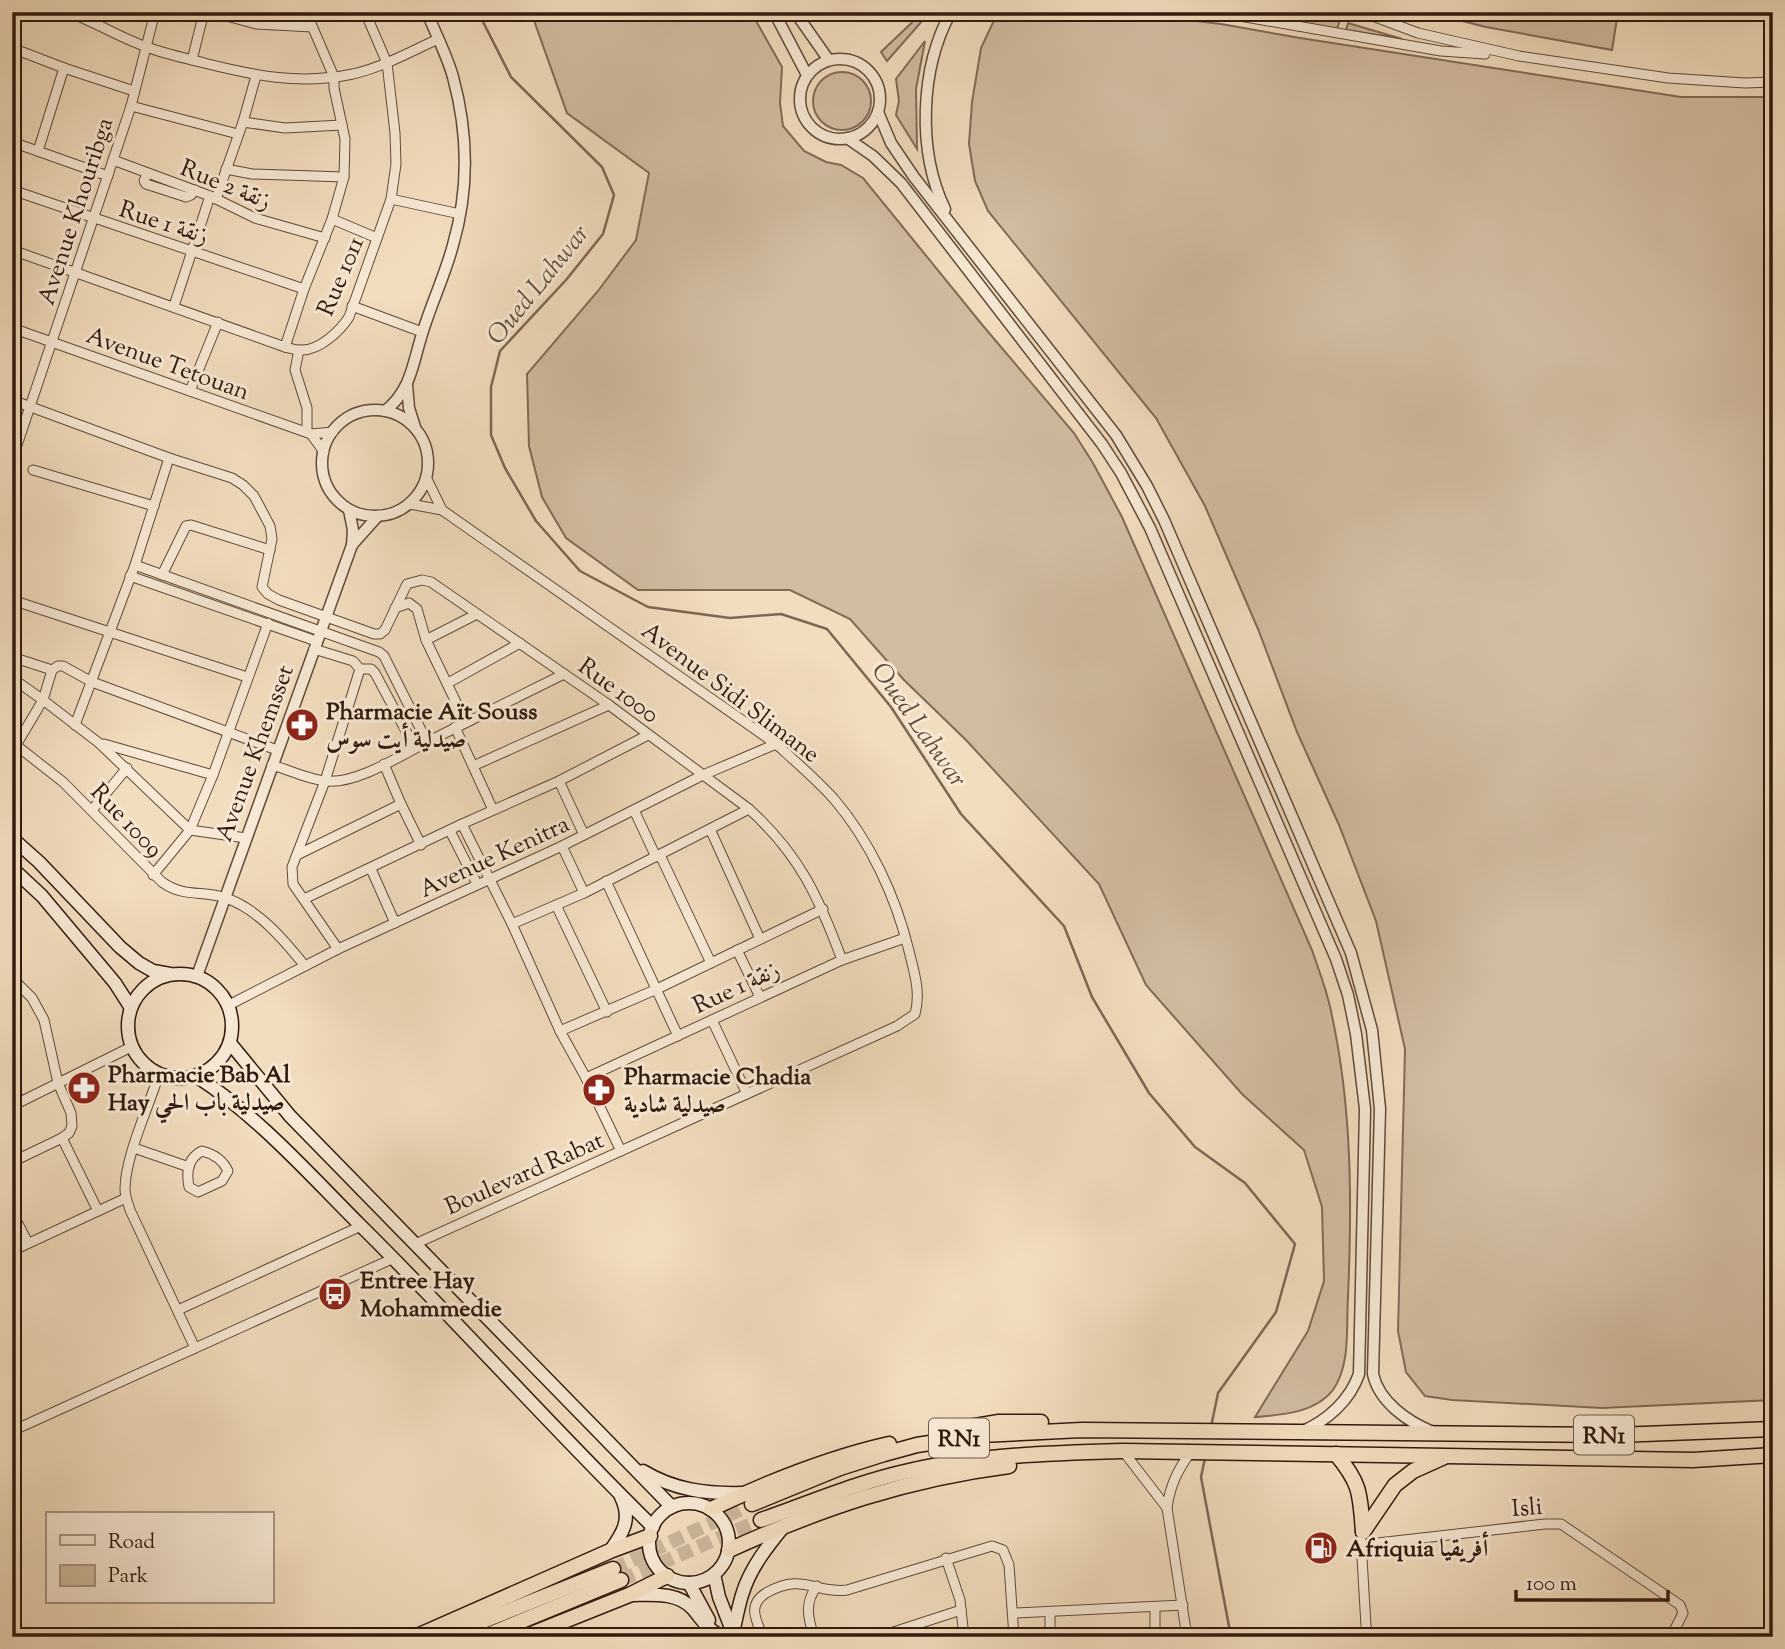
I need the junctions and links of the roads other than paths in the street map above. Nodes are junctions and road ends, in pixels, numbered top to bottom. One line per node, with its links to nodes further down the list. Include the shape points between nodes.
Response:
1 (68, 12): 15 (street)
2 (155, 12): 15 (street, Avenue Khouribga)
3 (204, 12): 19 (street)
4 (212, 12): 13 (street, via 256,24)
5 (306, 12): 13 (street)
6 (365, 12): 20 (street, Rue 1011)
7 (427, 12): 14 (street)
8 (774, 12): 22 (street)
9 (795, 12): 18 (street)
10 (951, 12): 45 (street, via 939,33 926,82 929,160)
11 (1217, 12): 17 (street, via 1441,51)
12 (1362, 12): 17 (street, via 1418,33)
13 (312, 27): 24 (street)
14 (438, 39): 20 (street); 42 (street, via 462,117 466,172)
15 (146, 47): 19 (street); 26 (street, Avenue Khouribga)
16 (12, 48): 21 (street)
17 (1518, 56): 25 (street, via 1668,78)
18 (828, 59): 22 (street); 28 (street, via 847,59 866,67 880,90)
19 (192, 60): 23 (street)
20 (387, 63): 24 (street); 41 (street, Rue 1011, via 396,149)
21 (64, 68): 26 (street); 34 (street)
22 (807, 75): 32 (street, via 799,97 806,122 827,137)
23 (256, 76): 24 (street, via 289,80); 29 (street)
24 (334, 77): 30 (street)
25 (1773, 82)
26 (134, 91): 27 (street, Avenue Khouribga)
27 (131, 106): 31 (street); 35 (street, Avenue Khouribga)
28 (878, 112): 32 (street, via 868,128); 45 (street, via 897,153)
29 (243, 122): 30 (street, via 285,128); 31 (street)
30 (342, 125): 38 (street)
31 (238, 134): 36 (street)
32 (847, 138): 195 (street, via 901,183 1121,472 1336,959 1356,1034 1365,1109 1359,1374 1340,1406)
33 (12, 142): 34 (street)
34 (38, 151): 37 (street)
35 (113, 160): 37 (street, Avenue Khouribga); 40 (street, Rue 2 زنقة)
36 (226, 169): 38 (street); 40 (street)
37 (108, 176): 43 (street, Avenue Khouribga)
38 (344, 177): 44 (street)
39 (12, 190): 43 (street, Rue 1 زنقة)
40 (213, 197): 46 (street, Rue 2 زنقة, via 255,218); 49 (street)
41 (391, 199): 42 (street); 47 (street, Rue 1011)
42 (460, 214): 56 (street)
43 (93, 219): 49 (street, Rue 1 زنقة); 50 (street, Avenue Khouribga)
44 (332, 219): 46 (street); 47 (street)
45 (954, 227): 196 (street, via 1116,435 1147,486 1335,914 1363,991 1378,1083 1373,1374 1390,1404)
46 (325, 238): 51 (street)
47 (377, 238): 53 (street, Rue 1011)
48 (12, 250): 50 (street)
49 (193, 251): 51 (street, Rue 1 زنقة); 52 (street)
50 (75, 271): 52 (street); 57 (street, Avenue Khouribga)
51 (304, 289): 58 (street)
52 (174, 306): 54 (street)
53 (352, 306): 56 (street); 59 (street, Rue 1011, via 338,332)
54 (218, 322): 58 (street); 61 (street)
55 (12, 328): 57 (street, Avenue Tetouan)
56 (422, 332): 60 (street)
57 (52, 342): 61 (street, Avenue Tetouan); 63 (street, Avenue Khouribga)
58 (285, 347): 59 (street)
59 (299, 351): 67 (street, via 295,370)
60 (407, 385): 64 (street); 65 (street)
61 (190, 391): 67 (street, Avenue Tetouan)
62 (12, 400): 63 (street)
63 (31, 407): 69 (street); 70 (street, Avenue Khouribga)
64 (385, 411): 65 (street); 66 (street, via 360,412 346,418)
65 (415, 428): 72 (street, via 426,446)
66 (333, 432): 67 (street, Avenue Tetouan); 68 (street)
67 (309, 433): 68 (street)
68 (324, 452): 75 (street, via 323,476 331,494)
69 (169, 458): 74 (street); 79 (street, via 243,485 265,512)
70 (12, 460)
71 (33, 470): 74 (street)
72 (426, 477): 73 (street); 76 (street, Avenue Sidi Slimane)
73 (410, 504): 76 (street, Avenue Sidi Slimane); 77 (street)
74 (154, 506): 80 (street)
75 (349, 510): 77 (street); 78 (street, Avenue Khemsset)
76 (442, 510): 109 (street, Avenue Sidi Slimane)
77 (377, 517): 78 (street, Avenue Khemsset)
78 (352, 545): 86 (street, Avenue Khemsset)
79 (270, 550): 81 (street, via 186,526); 86 (street, via 264,589 279,600)
80 (135, 565): 81 (street); 82 (street)
81 (162, 575): 90 (street)
82 (130, 576): 87 (street); 88 (street)
83 (12, 600): 88 (street)
84 (395, 608): 85 (street, Rue 1000, via 407,584 422,580); 86 (street, Rue 1000, via 380,634); 89 (street, via 414,605)
85 (477, 614): 89 (street); 91 (street, Rue 1000)
86 (326, 615): 90 (street, Avenue Khemsset)
87 (268, 624): 90 (street); 96 (street)
88 (109, 632): 96 (street); 98 (street)
89 (426, 639): 99 (street)
90 (316, 640): 93 (street); 107 (street, via 384,656); 112 (street, Avenue Khemsset)
91 (520, 643): 95 (street, Rue 1000); 99 (street)
92 (12, 657): 94 (street)
93 (360, 669): 111 (street, via 375,673); 119 (street)
94 (52, 670): 98 (street, via 63,666); 100 (street)
95 (564, 674): 101 (street, Rue 1000); 102 (street)
96 (247, 677): 105 (street)
97 (12, 678): 100 (street)
98 (92, 682): 103 (street); 105 (street)
99 (447, 683): 102 (street)
100 (43, 700): 103 (street); 110 (street)
101 (609, 705): 106 (street, Rue 1000); 115 (street)
102 (465, 721): 104 (street)
103 (75, 725): 108 (street)
104 (455, 727): 107 (street); 115 (street)
105 (229, 732): 112 (street); 117 (street)
106 (648, 735): 118 (street, Rue 1000); 120 (street)
107 (427, 742): 111 (street)
108 (99, 743): 116 (street); 117 (street)
109 (776, 744): 118 (street, Avenue Kenitra); 150 (street, Avenue Sidi Slimane, via 835,800 868,848)
110 (14, 747): 123 (street, Rue 1009, via 63,782)
111 (415, 748): 113 (street)
112 (277, 750): 114 (street, Avenue Khemsset)
113 (384, 764): 119 (street, via 346,779); 121 (street)
114 (272, 765): 119 (street); 132 (street, Avenue Khemsset)
115 (473, 766): 124 (street)
116 (127, 768): 123 (street); 127 (street)
117 (213, 775): 127 (street)
118 (703, 775): 122 (street, Rue 1000); 125 (street, Avenue Kenitra)
119 (325, 781): 135 (street)
120 (559, 781): 124 (street); 130 (street)
121 (401, 804): 133 (street); 135 (street)
122 (749, 809): 128 (street); 147 (street, Rue 1000, via 790,851)
123 (92, 810): 139 (street, Rue 1009)
124 (493, 810): 126 (street)
125 (634, 810): 130 (street, Avenue Kenitra); 136 (street)
126 (463, 824): 129 (street); 140 (street)
127 (190, 830): 132 (street); 139 (street)
128 (710, 830): 136 (street); 151 (street)
129 (450, 831): 133 (street); 142 (street)
130 (584, 835): 134 (street, Avenue Kenitra)
131 (12, 838): 157 (main road, via 120,947 153,971)
132 (246, 838): 144 (street, Avenue Khemsset)
133 (421, 845): 138 (street)
134 (562, 846): 140 (street, Avenue Kenitra); 143 (street)
135 (297, 855): 145 (street, via 291,877)
136 (658, 856): 141 (street); 155 (street)
137 (12, 868): 163 (main road, via 42,896)
138 (371, 869): 145 (street); 148 (street)
139 (153, 875): 144 (street, Rue 1009, via 179,892)
140 (489, 878): 142 (street, Avenue Kenitra); 149 (street)
141 (607, 881): 143 (street); 160 (street)
142 (477, 884): 148 (street, Avenue Kenitra)
143 (584, 893): 146 (street)
144 (226, 898): 156 (street, via 275,932); 158 (street, Avenue Khemsset)
145 (304, 899): 152 (street)
146 (556, 905): 149 (street); 164 (street)
147 (823, 909): 151 (street); 154 (street, Rue 1000)
148 (395, 923): 152 (street, Avenue Kenitra)
149 (512, 924): 167 (street)
150 (905, 938): 154 (street, Rue 1 زنقة); 165 (street, Avenue Sidi Slimane, via 918,996)
151 (760, 939): 153 (street)
152 (338, 949): 156 (street, Avenue Kenitra)
153 (737, 950): 155 (street); 161 (street)
154 (842, 960): 161 (street, Rue 1 زنقة)
155 (711, 963): 160 (street)
156 (305, 966): 162 (street, Avenue Kenitra)
157 (170, 974): 158 (main road); 163 (main road, via 140,992)
158 (197, 976): 162 (main road, via 210,982)
159 (12, 978): 175 (street, via 40,1010)
160 (657, 989): 164 (street); 168 (street)
161 (760, 996): 166 (street, Rue 1 زنقة)
162 (229, 1005): 169 (main road, via 233,1024)
163 (131, 1008): 170 (main road)
164 (607, 1012): 167 (street)
165 (915, 1014): 176 (street, Boulevard Rabat)
166 (712, 1020): 168 (street, Rue 1 زنقة); 176 (street)
167 (560, 1031): 174 (street)
168 (678, 1036): 174 (street, Rue 1 زنقة)
169 (230, 1044): 172 (main road, via 211,1069); 188 (main road, via 289,1115)
170 (131, 1047): 171 (main road); 175 (street)
171 (159, 1074): 172 (main road); 179 (street)
172 (196, 1076): 186 (main road, via 273,1136)
173 (12, 1078): 177 (street)
174 (586, 1078): 180 (street)
175 (58, 1083): 177 (street); 178 (street, via 72,1119 71,1130)
176 (747, 1094): 180 (street, Boulevard Rabat)
177 (16, 1104)
178 (59, 1140): 181 (street); 184 (street)
179 (134, 1148): 182 (street); 183 (street)
180 (621, 1151): 188 (street, Boulevard Rabat)
181 (12, 1163)
182 (189, 1167): 182 (street, via 189,1186 198,1192 222,1181 228,1171 220,1159 202,1151)
183 (126, 1198): 184 (street); 191 (street)
184 (98, 1210): 187 (street)
185 (12, 1212): 187 (street)
186 (361, 1226): 190 (main road); 191 (street)
187 (28, 1243): 189 (street)
188 (415, 1244): 202 (main road)
189 (12, 1251)
190 (394, 1258): 192 (street); 203 (main road)
191 (178, 1310): 192 (street)
192 (195, 1348): 194 (street)
193 (1773, 1429): 196 (highway, RN1, via 1617,1436)
194 (12, 1431)
195 (1297, 1433): 196 (highway, RN1); 204 (highway, RN1, via 1128,1430 1111,1424 987,1424 862,1450)
196 (1436, 1433)
197 (1123, 1451): 198 (highway, RN1); 206 (street); 208 (highway, RN1, via 984,1459 908,1471); 209 (highway, via 1104,1459 988,1469 909,1483)
198 (1195, 1453): 199 (highway, RN1); 206 (street, via 1179,1469)
199 (1336, 1454): 200 (highway, RN1); 211 (highway, via 1356,1480)
200 (1449, 1455): 201 (highway, RN1, via 1693,1460); 211 (highway, via 1404,1478 1388,1494)
201 (1773, 1455)
202 (633, 1466): 204 (main road, via 687,1490); 205 (main road)
203 (619, 1494): 210 (main road); 212 (main road, via 627,1518 623,1534)
204 (747, 1499): 207 (highway)
205 (672, 1507): 207 (main road, via 685,1503); 210 (main road, via 657,1519)
206 (1167, 1508): 220 (street)
207 (711, 1509): 213 (main road, via 729,1534)
208 (761, 1520)
209 (785, 1525): 213 (highway); 226 (main road, via 751,1572)
210 (652, 1532): 212 (highway); 216 (main road, via 653,1558)
211 (1361, 1539): 239 (street); 240 (street, Isli, via 1561,1524 1680,1605 1683,1613)
212 (610, 1550): 228 (highway)
213 (729, 1550): 215 (main road)
214 (946, 1558): 218 (street, via 847,1590); 222 (street); 224 (street, via 988,1546 1003,1550)
215 (714, 1574): 217 (main road); 226 (main road)
216 (667, 1576): 217 (main road); 219 (highway)
217 (689, 1583): 225 (main road)
218 (817, 1586): 232 (street, via 785,1584 762,1596 753,1611); 233 (street, via 807,1607)
219 (629, 1595): 225 (main road, via 682,1601); 231 (highway)
220 (1183, 1605): 221 (street); 238 (street)
221 (1155, 1607): 223 (street); 237 (street)
222 (961, 1610): 227 (street); 234 (street)
223 (1050, 1612): 224 (street); 236 (street)
224 (1014, 1613): 235 (street)
225 (717, 1635)
226 (734, 1635)
227 (881, 1636)
228 (415, 1637)
229 (443, 1637): 230 (highway, via 617,1575)
230 (483, 1637)
231 (524, 1637)
232 (763, 1637)
233 (814, 1637)
234 (964, 1637)
235 (1014, 1637)
236 (1050, 1637)
237 (1155, 1637)
238 (1187, 1637)
239 (1369, 1637)
240 (1671, 1637)

